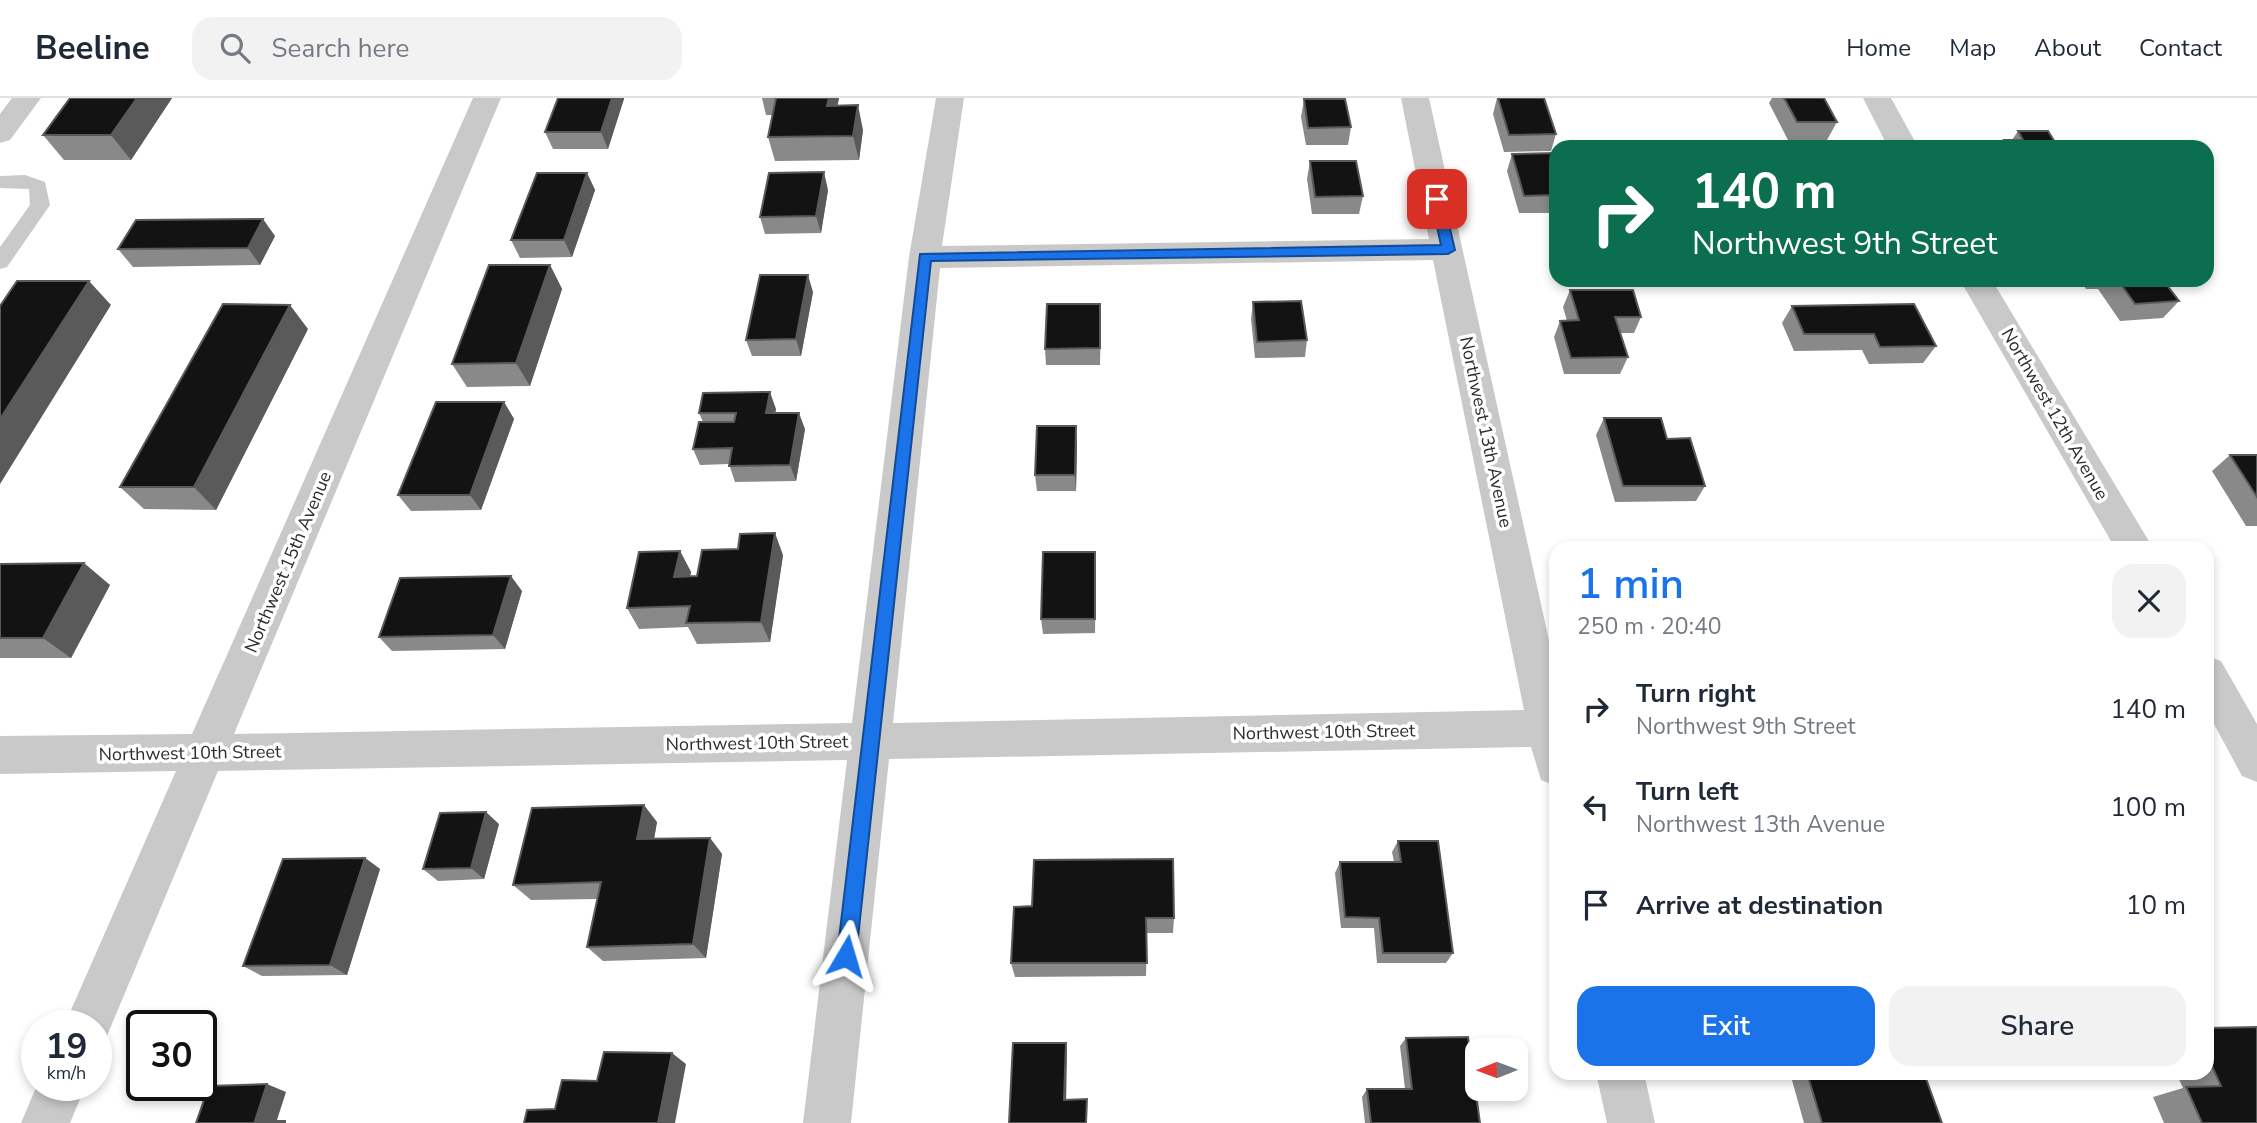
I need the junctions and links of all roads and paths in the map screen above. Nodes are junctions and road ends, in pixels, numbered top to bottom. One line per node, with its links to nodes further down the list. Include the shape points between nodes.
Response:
1 (27, 98): 6 (street)
2 (487, 98): 19 (street, Northwest 15th Avenue)
3 (950, 98): 10 (street)
4 (1415, 98): 9 (street, Northwest 13th Avenue)
5 (1877, 98): 7 (street)
6 (0, 134)
7 (1899, 140)
8 (0, 182): 11 (lane, via 25,181 38,186 40,205)
9 (1448, 250): 10 (street); 16 (street, Northwest 13th Avenue)
10 (925, 257): 17 (street)
11 (0, 262)
12 (1980, 287): 13 (street, Northwest 12th Avenue)
13 (2130, 541)
14 (2214, 686): 15 (street)
15 (2232, 719): 21 (street)
16 (1549, 722)
17 (872, 740): 18 (street, Northwest 10th Street); 19 (street, Northwest 10th Street); 26 (street)
18 (1549, 741)
19 (206, 753): 20 (street, Northwest 10th Street); 22 (street, Northwest 15th Avenue)
20 (0, 755)
21 (2257, 763)
22 (94, 1010)
23 (1622, 1080): 27 (street)
24 (54, 1101): 25 (street)
25 (45, 1123)
26 (827, 1123)
27 (1631, 1123)

